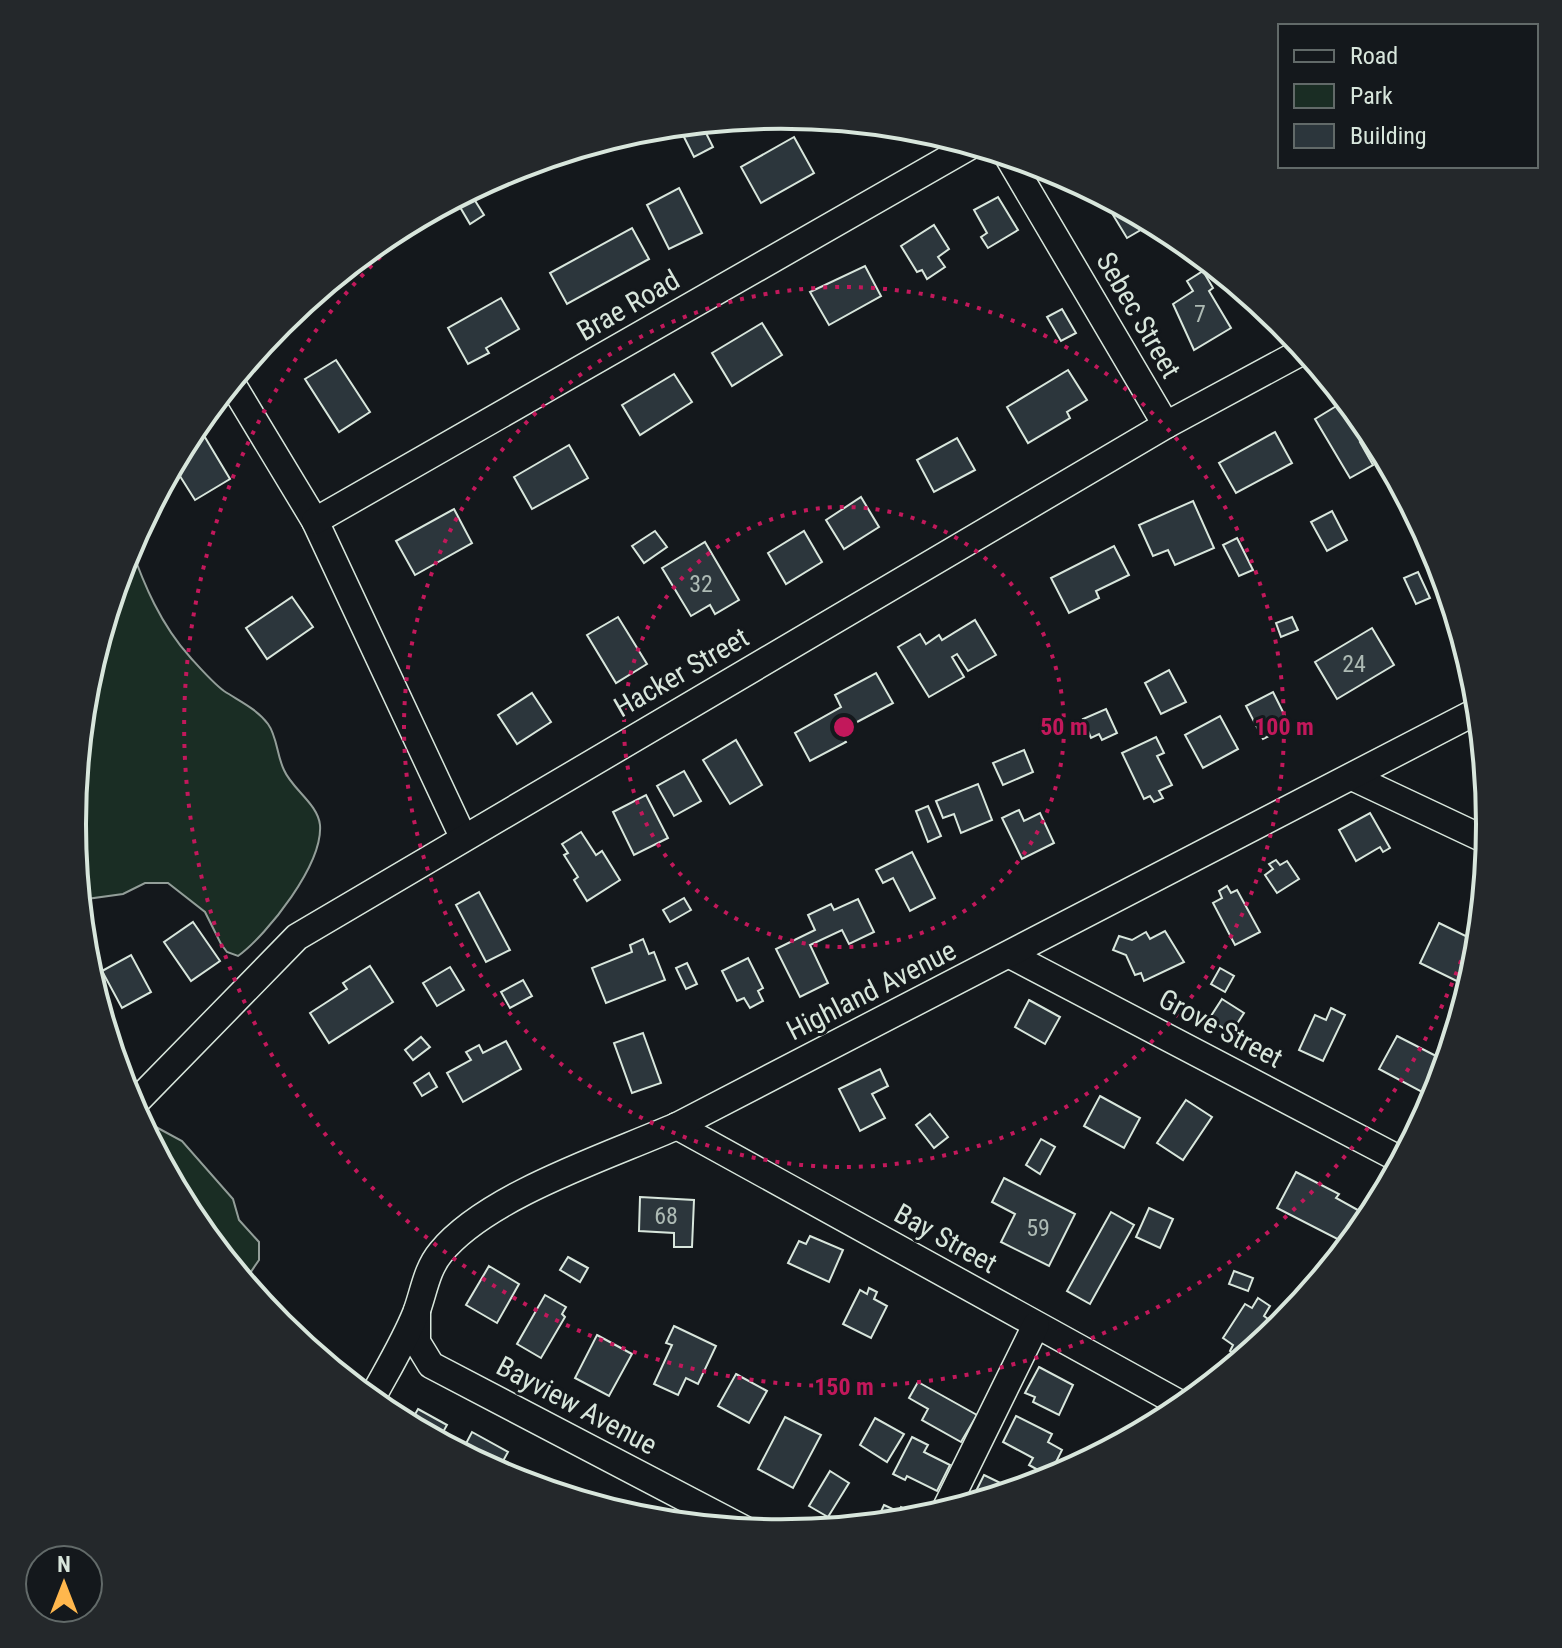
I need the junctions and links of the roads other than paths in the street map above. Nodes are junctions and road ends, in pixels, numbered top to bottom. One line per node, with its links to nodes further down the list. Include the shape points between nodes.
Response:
1 (959, 152): 6 (street, Brae Road)
2 (1016, 171): 5 (street, Sebec Street)
3 (1294, 356): 5 (street, Hacker Street)
4 (237, 392): 6 (street)
5 (1166, 425): 10 (street, Hacker Street)
6 (315, 521): 10 (street)
7 (1467, 716): 8 (street, Highland Avenue)
8 (1352, 777): 9 (street); 11 (street, Highland Avenue)
9 (1476, 835)
10 (463, 837): 12 (street, Hacker Street, via 297,937)
11 (1010, 955): 13 (street, Highland Avenue); 14 (street, Grove Street)
12 (142, 1096)
13 (677, 1126): 15 (street, Highland Avenue, via 473,1221 440,1253); 16 (street, Bay Street)
14 (1392, 1155)
15 (417, 1311): 17 (street, Highland Avenue); 20 (street, Bayview Avenue, via 417,1342 431,1365)
16 (1036, 1325): 18 (street, Bay Street); 19 (street)
17 (377, 1389)
18 (1171, 1399)
19 (951, 1497)
20 (720, 1516)

